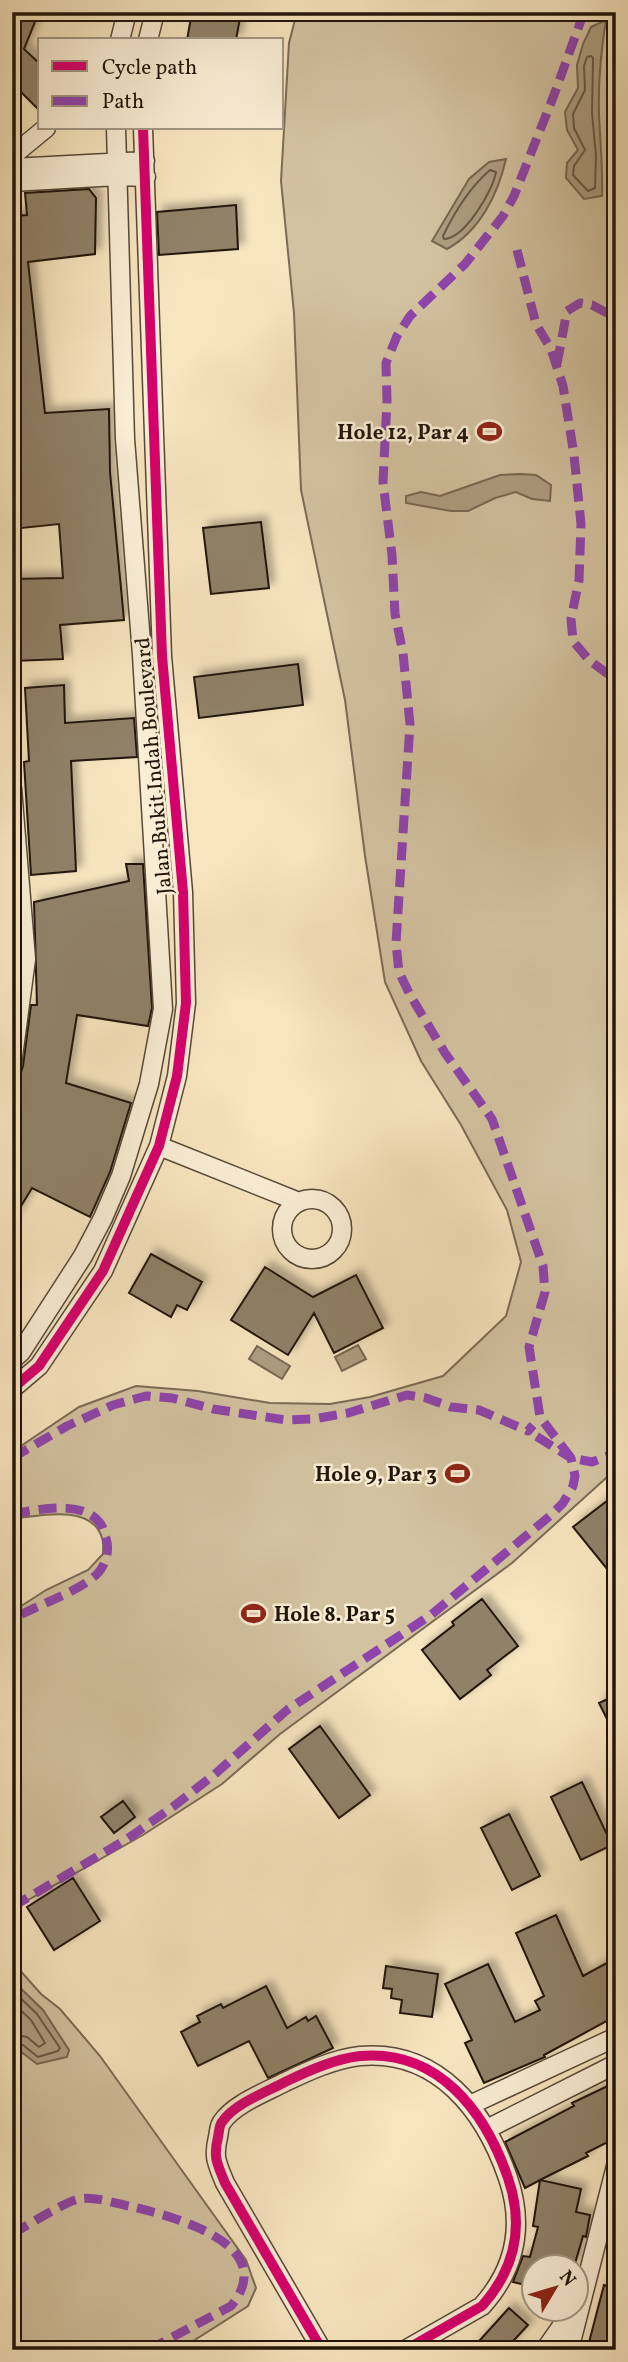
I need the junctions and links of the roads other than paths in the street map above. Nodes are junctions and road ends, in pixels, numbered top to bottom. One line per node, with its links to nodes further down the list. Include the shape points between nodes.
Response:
1 (127, 12): 3 (street)
2 (155, 12): 4 (street)
3 (119, 38)
4 (148, 38)
5 (44, 130): 8 (street)
6 (116, 130): 10 (street)
7 (143, 130): 11 (street, Jalan Bukit Indah Boulevard)
8 (12, 156)
9 (12, 169): 10 (street)
10 (117, 169): 11 (street); 12 (street); 13 (street, via 125,439)
11 (146, 169): 14 (street, Jalan Bukit Indah Boulevard)
12 (12, 182)
13 (142, 656): 14 (street); 19 (street, via 163,1009 149,1084 103,1219 83,1256)
14 (162, 656): 17 (street, Jalan Bukit Indah Boulevard, via 183,892 186,1003 177,1076)
15 (12, 788): 16 (street, via 26,960)
16 (12, 1065)
17 (159, 1146): 18 (street); 20 (street, Jalan Bukit Indah Boulevard, via 103,1271)
18 (299, 1202)
19 (15, 1352): 20 (street)
20 (39, 1366): 21 (street, Jalan Bukit Indah Boulevard)
21 (12, 1389)
22 (616, 2037): 24 (street)
23 (616, 2064): 25 (street)
24 (470, 2105): 25 (street); 30 (street, via 434,2072 417,2064 392,2057 359,2056 307,2071 246,2101 221,2122 214,2155 225,2183)
25 (487, 2129): 31 (street, via 513,2193 514,2251 482,2306)
26 (616, 2166): 27 (street)
27 (590, 2257)
28 (563, 2324): 32 (street)
29 (573, 2324): 33 (street)
30 (322, 2350)
31 (405, 2350)
32 (545, 2350)
33 (569, 2350)

